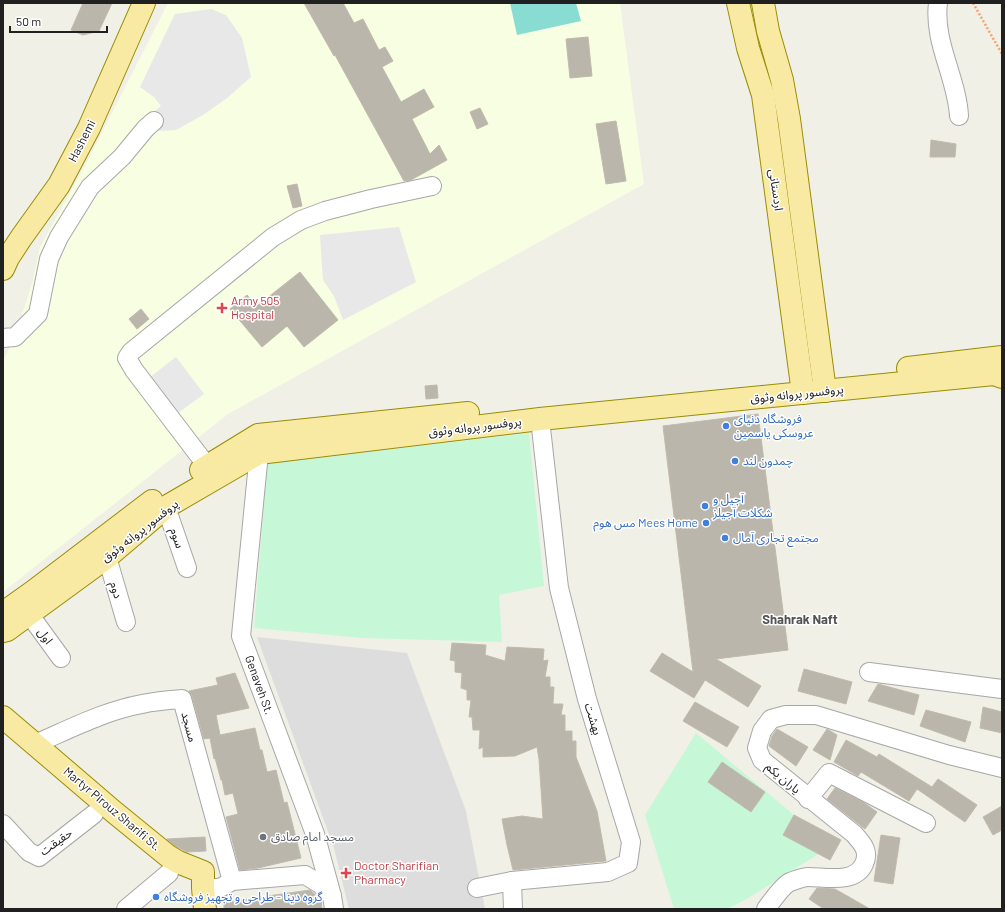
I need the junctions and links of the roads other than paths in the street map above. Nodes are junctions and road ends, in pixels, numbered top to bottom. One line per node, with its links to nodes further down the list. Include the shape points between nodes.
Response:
1 (144, 3): 8 (main road, Hashemi, via 89,128 59,185)
2 (738, 3): 13 (main road, اردستانی, via 748,48 763,95)
3 (763, 3): 12 (main road, اردستانی, via 789,120)
4 (938, 3): 5 (street, via 936,13 943,53 958,102)
5 (959, 116)
6 (154, 121): 9 (street, via 122,157 90,187 59,237 49,260 38,314 15,337)
7 (432, 186): 16 (street, via 371,199 301,220 273,237 127,358)
8 (3, 269)
9 (3, 338)
10 (1002, 357): 12 (main road, پروفسور پروانه وثوق)
11 (1002, 377): 12 (main road, پروفسور پروانه وثوق, via 994,374)
12 (824, 384): 13 (main road, پروفسور پروانه وثوق)
13 (802, 387): 14 (main road, پروفسور پروانه وثوق)
14 (540, 412): 15 (main road, پروفسور پروانه وثوق); 40 (street, بهشت, via 559,588 587,699 631,842 628,863 608,872)
15 (263, 441): 16 (main road, پروفسور پروانه وثوق); 35 (street, Genaveh St., via 241,636)
16 (212, 472): 17 (main road, پروفسور پروانه وثوق)
17 (163, 501): 18 (main road, پروفسور پروانه وثوق); 19 (street, سوم)
18 (102, 550): 20 (main road, پروفسور پروانه وثوق); 21 (main road, پروفسور پروانه وثوق); 22 (street, دوم)
19 (187, 568)
20 (3, 613)
21 (29, 614): 23 (main road, پروفسور پروانه وثوق); 24 (street, اول)
22 (126, 622)
23 (3, 631)
24 (61, 658)
25 (869, 672): 26 (street)
26 (1002, 689)
27 (3, 717): 29 (main road, Martyr Pirouz Sharifi St.)
28 (3, 735): 32 (main road, Martyr Pirouz Sharifi St.)
29 (35, 744): 32 (main road, Martyr Pirouz Sharifi St.); 39 (street, مسجد, via 120,709 142,703 182,699)
30 (1002, 768): 31 (street, یاران یکم, via 949,755 816,715 786,715 771,719 762,731 757,748 762,760)
31 (808, 798): 33 (street, via 829,773); 46 (street, یاران یکم, via 854,834 865,846 866,860 861,870 848,877 806,877 788,883)
32 (99, 809): 34 (street, حقیقت, via 39,857 29,852); 36 (main road, Martyr Pirouz Sharifi St.)
33 (926, 823)
34 (3, 824)
35 (317, 844): 37 (street, via 314,864); 42 (street, Genaveh St.)
36 (174, 868): 38 (main road, Martyr Pirouz Sharifi St.); 43 (street)
37 (305, 875): 39 (street, Martyr Pirouz Sharifi St.); 42 (street, via 320,884)
38 (203, 880): 39 (street, Martyr Pirouz Sharifi St., via 220,888); 44 (main road)
39 (232, 881)
40 (512, 881): 41 (street, بهشت); 45 (street)
41 (477, 888)
42 (333, 902)
43 (126, 909)
44 (205, 909)
45 (513, 909)
46 (766, 909)

